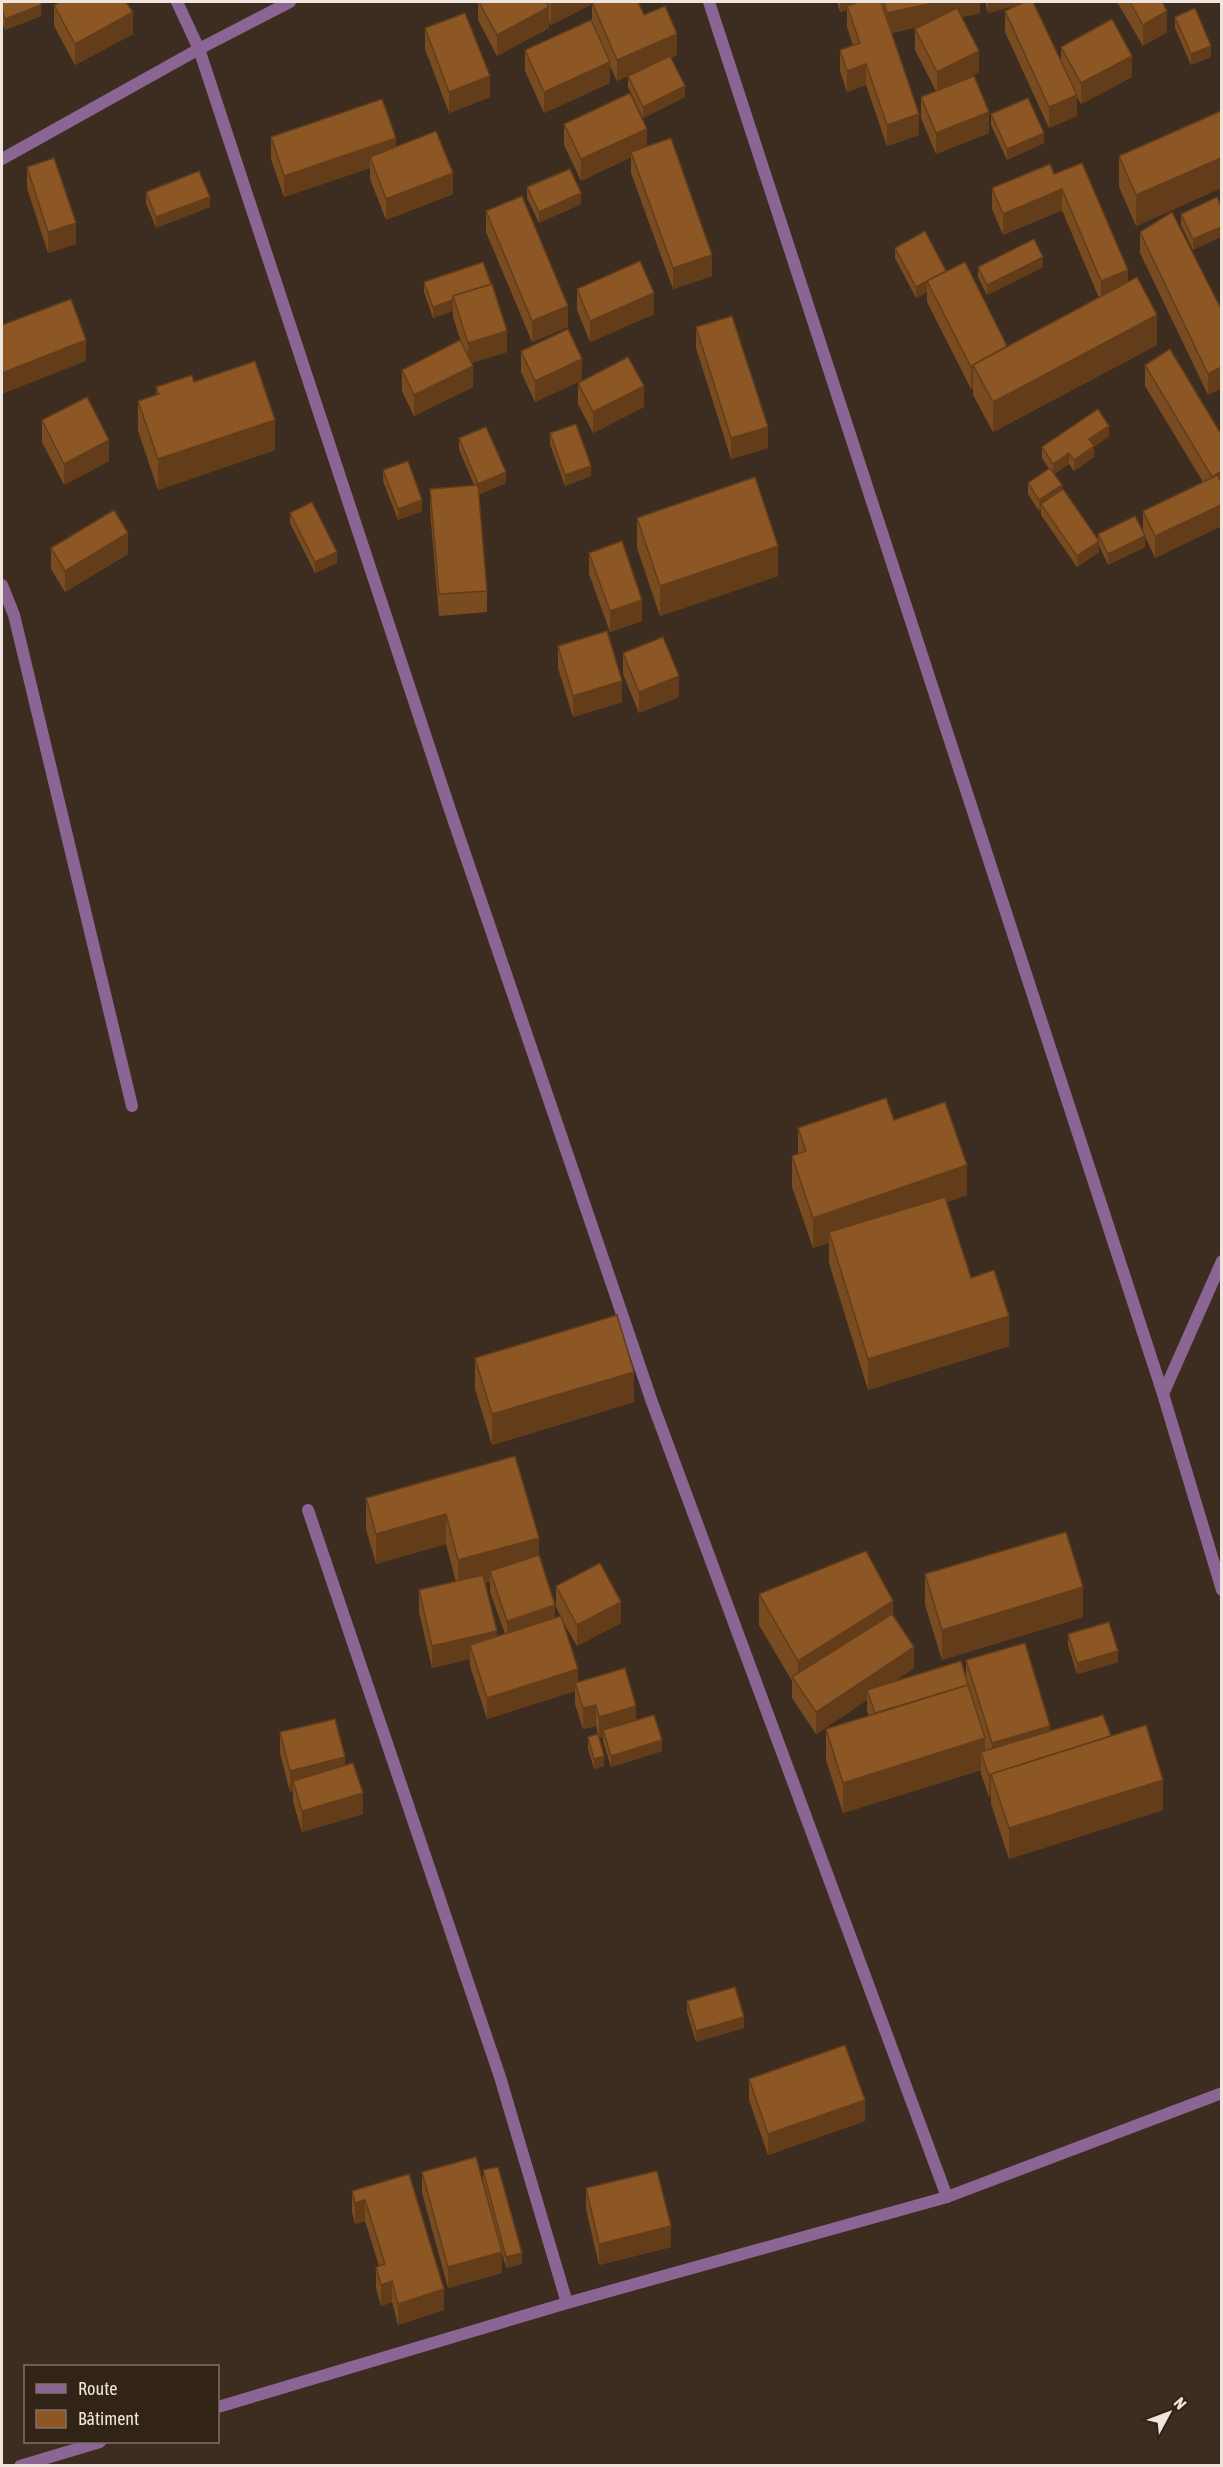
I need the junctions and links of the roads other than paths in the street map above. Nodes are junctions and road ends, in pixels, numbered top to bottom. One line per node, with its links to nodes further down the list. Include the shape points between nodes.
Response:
1 (177, 2): 4 (street)
2 (290, 2): 4 (street)
3 (709, 2): 9 (street)
4 (199, 49): 5 (street); 13 (street, via 453,819 652,1402)
5 (2, 159)
6 (2, 585): 7 (street, via 14,615)
7 (132, 1106)
8 (1221, 1261): 9 (street)
9 (1163, 1394): 11 (street)
10 (308, 1510): 14 (street, via 500,2077)
11 (1221, 1590)
12 (1221, 2093): 13 (street)
13 (947, 2197): 14 (street)
14 (567, 2302): 15 (street)
15 (219, 2407)
16 (97, 2443): 17 (street)
17 (20, 2466)

